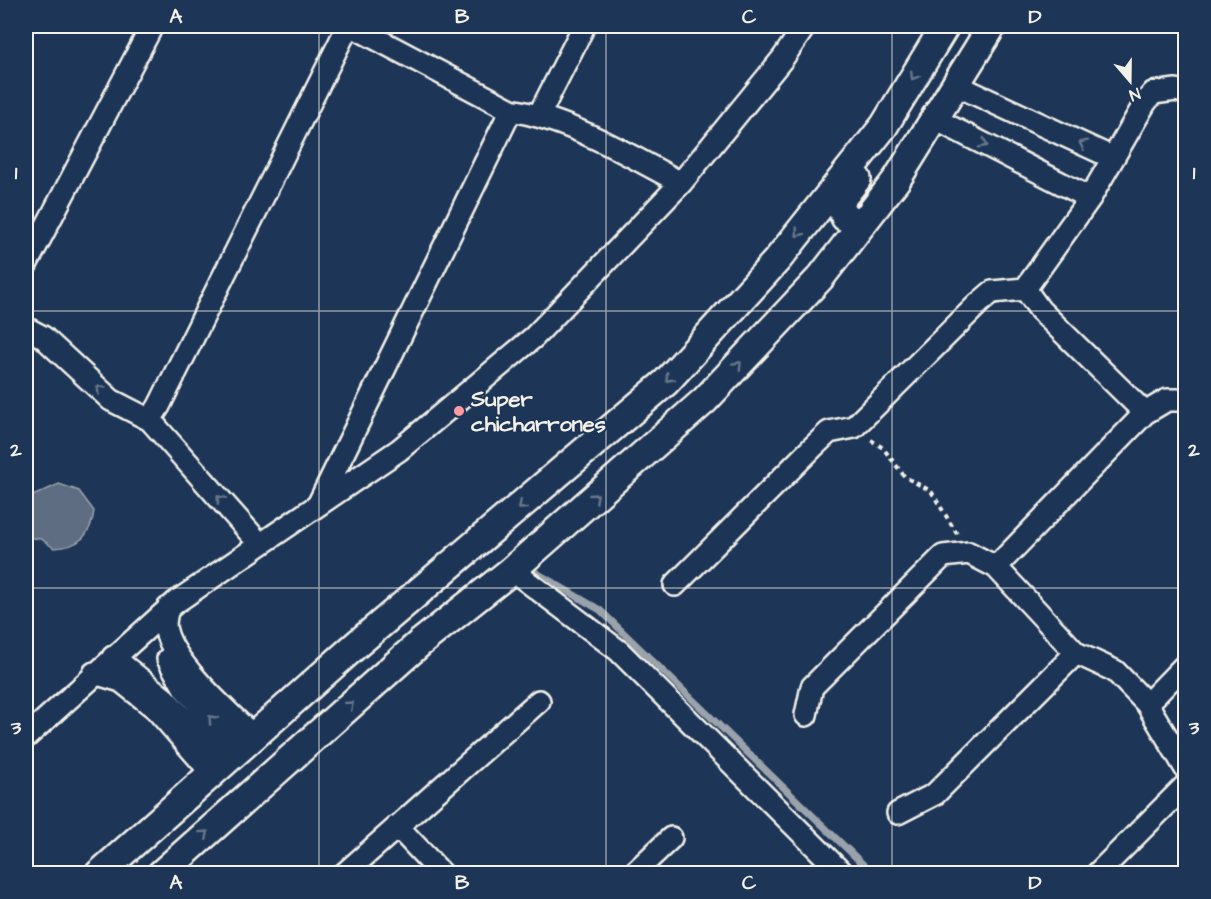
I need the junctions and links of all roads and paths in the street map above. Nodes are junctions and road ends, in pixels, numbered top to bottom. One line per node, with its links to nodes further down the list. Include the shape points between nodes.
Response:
1 (152, 26): 18 (street)
2 (350, 26): 7 (street); 23 (street)
3 (584, 26): 11 (street)
4 (804, 26): 15 (street, via 783,58)
5 (945, 26): 13 (street, one-way to 13, via 884,126)
6 (992, 26): 8 (street)
7 (377, 31): 10 (street)
8 (956, 85): 12 (street); 14 (street, one-way to 8)
9 (1185, 93): 14 (street, via 1154,93)
10 (510, 110): 11 (street); 25 (street)
11 (539, 115): 15 (street)
12 (935, 119): 16 (street, one-way to 16); 17 (street, via 897,179)
13 (865, 149): 17 (street, via 859,178 839,202 845,218); 32 (street, one-way to 32, via 778,260 666,382)
14 (1113, 158): 16 (street)
15 (681, 183): 25 (street, via 534,337 399,450)
16 (1090, 198): 19 (street)
17 (862, 223): 29 (street, one-way to 17, via 705,400 820,277)
18 (26, 265)
19 (1026, 289): 22 (street, via 1040,310); 24 (street, via 992,292)
20 (26, 328): 23 (street, one-way to 20, via 111,400 43,337)
21 (1185, 400): 22 (street, via 1167,400)
22 (1145, 413): 28 (street)
23 (150, 420): 26 (street, one-way to 23)
24 (854, 427): 27 (path, via 883,448 905,477 931,491); 30 (street, via 829,432)
25 (319, 503): 26 (street)
26 (259, 543): 31 (street)
27 (969, 553): 28 (street); 41 (street, via 943,556 812,687)
28 (996, 567): 35 (street)
29 (512, 570): 34 (street); 54 (street, via 619,651)
30 (675, 585)
31 (168, 608): 33 (street); 43 (street, via 165,629 172,648 225,710)
32 (391, 616): 34 (street); 43 (street)
33 (148, 625): 36 (street); 43 (street, one-way to 33, via 185,689)
34 (420, 644): 50 (street, one-way to 34)
35 (1076, 653): 40 (street, via 1115,671); 46 (street, via 935,794)
36 (113, 657): 38 (street); 43 (street)
37 (1185, 664): 40 (street)
38 (94, 673): 42 (street); 43 (street, via 122,681 155,708)
39 (540, 701): 47 (street)
40 (1147, 704): 44 (street)
41 (806, 715)
42 (26, 737)
43 (231, 754): 49 (street)
44 (1185, 769)
45 (1185, 785): 55 (street)
46 (898, 813)
47 (398, 826): 51 (street); 52 (street)
48 (671, 838): 53 (street)
49 (99, 873)
50 (161, 873)
51 (344, 873)
52 (442, 873)
53 (633, 873)
54 (843, 873)
55 (1098, 873)

